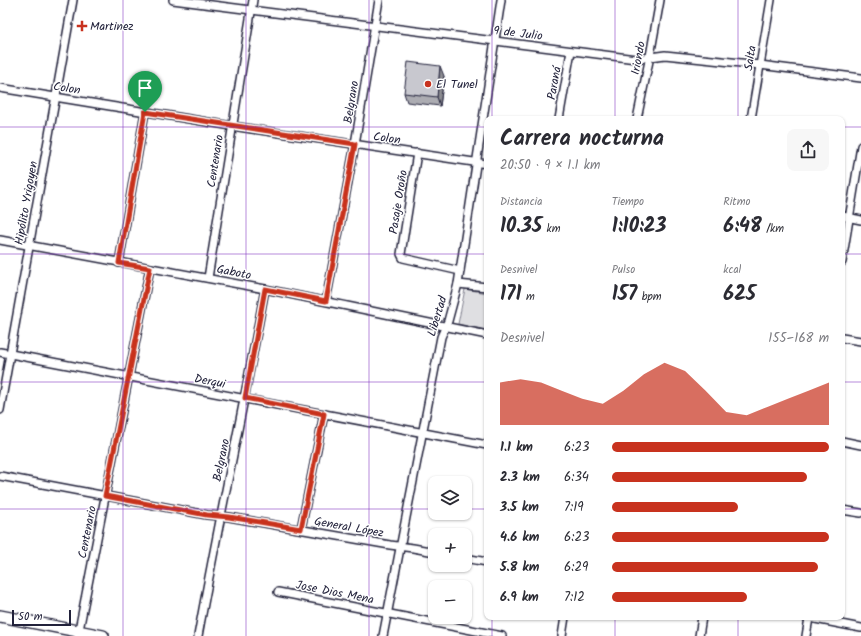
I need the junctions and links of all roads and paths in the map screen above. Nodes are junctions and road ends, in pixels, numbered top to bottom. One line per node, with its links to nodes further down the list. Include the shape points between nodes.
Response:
1 (73, 0): 16 (street, Hipólito Yrigoyen)
2 (173, 0): 8 (street, 9 de Julio)
3 (253, 0): 8 (street, Centenario)
4 (379, 0): 9 (street, Belgrano)
5 (501, 0): 10 (street, Libertad)
6 (660, 0): 12 (street, Iriondo)
7 (771, 0): 13 (street, Salta)
8 (251, 10): 9 (street, 9 de Julio); 21 (street, Centenario)
9 (374, 26): 10 (street, 9 de Julio); 22 (street, Belgrano)
10 (494, 41): 11 (street, 9 de Julio); 25 (street, Libertad)
11 (571, 51): 12 (street, 9 de Julio, via 636,59); 18 (street, Paraná)
12 (650, 56): 13 (street, 9 de Julio, via 665,55); 19 (street, Iriondo)
13 (760, 65): 14 (street, 9 de Julio); 20 (street, Salta)
14 (861, 78)
15 (0, 88): 16 (street, Colon)
16 (56, 97): 17 (street, Colon); 31 (street, Hipólito Yrigoyen)
17 (145, 112): 21 (street, Colon); 32 (street)
18 (560, 116)
19 (638, 116)
20 (752, 116)
21 (232, 126): 22 (street, Colon); 35 (street, Centenario)
22 (355, 144): 24 (street, Colon); 39 (street, Belgrano)
23 (861, 146): 27 (street)
24 (417, 153): 25 (street, Colon); 34 (street, Pasaje Oroño, via 401,254 403,258)
25 (477, 162): 26 (street, Colon); 34 (street, Libertad)
26 (484, 163)
27 (846, 217): 28 (street); 29 (street)
28 (861, 220)
29 (845, 228)
30 (0, 240): 31 (street, Gaboto)
31 (30, 246): 32 (street, Gaboto); 45 (street, Hipólito Yrigoyen)
32 (119, 263): 33 (street, Gaboto)
33 (150, 268): 35 (street, Gaboto); 46 (street, Centenario)
34 (460, 271): 36 (street, Libertad)
35 (208, 278): 38 (street, Gaboto)
36 (458, 284): 37 (street); 40 (street, Libertad)
37 (484, 287)
38 (265, 289): 39 (street, Gaboto); 47 (street, Belgrano)
39 (326, 301): 40 (street, Gaboto)
40 (446, 326): 41 (street, Gaboto); 50 (street, Libertad, via 441,336)
41 (484, 334)
42 (845, 338): 43 (street)
43 (861, 341)
44 (0, 352): 45 (street, Derqui)
45 (10, 354): 46 (street, Derqui); 48 (street, Hipólito Yrigoyen)
46 (129, 377): 47 (street, Derqui); 55 (street, Centenario)
47 (245, 398): 49 (street, Derqui); 58 (street, Belgrano)
48 (0, 410)
49 (324, 414): 50 (street, Derqui); 59 (street)
50 (422, 432): 52 (street, Derqui); 60 (street, Libertad)
51 (845, 441): 53 (street)
52 (484, 443)
53 (861, 444)
54 (0, 476): 55 (street, General López)
55 (105, 496): 58 (street, General López); 72 (street, Centenario)
56 (845, 510): 57 (street)
57 (861, 513)
58 (220, 516): 59 (street, General López); 74 (street, Belgrano)
59 (301, 529): 60 (street, General López)
60 (400, 546): 61 (street, General López); 65 (street, Libertad)
61 (428, 551)
62 (472, 559): 63 (street)
63 (484, 561)
64 (278, 592): 65 (street, Jose Dios Mena)
65 (387, 614): 75 (street, Libertad); 76 (street, Jose Dios Mena)
66 (0, 616): 72 (street)
67 (565, 620): 77 (street)
68 (702, 620): 78 (street)
69 (807, 620): 79 (street)
70 (822, 620): 71 (street)
71 (861, 628)
72 (78, 634): 73 (street)
73 (103, 636)
74 (198, 636)
75 (383, 636)
76 (502, 636)
77 (562, 636)
78 (699, 636)
79 (806, 636)

